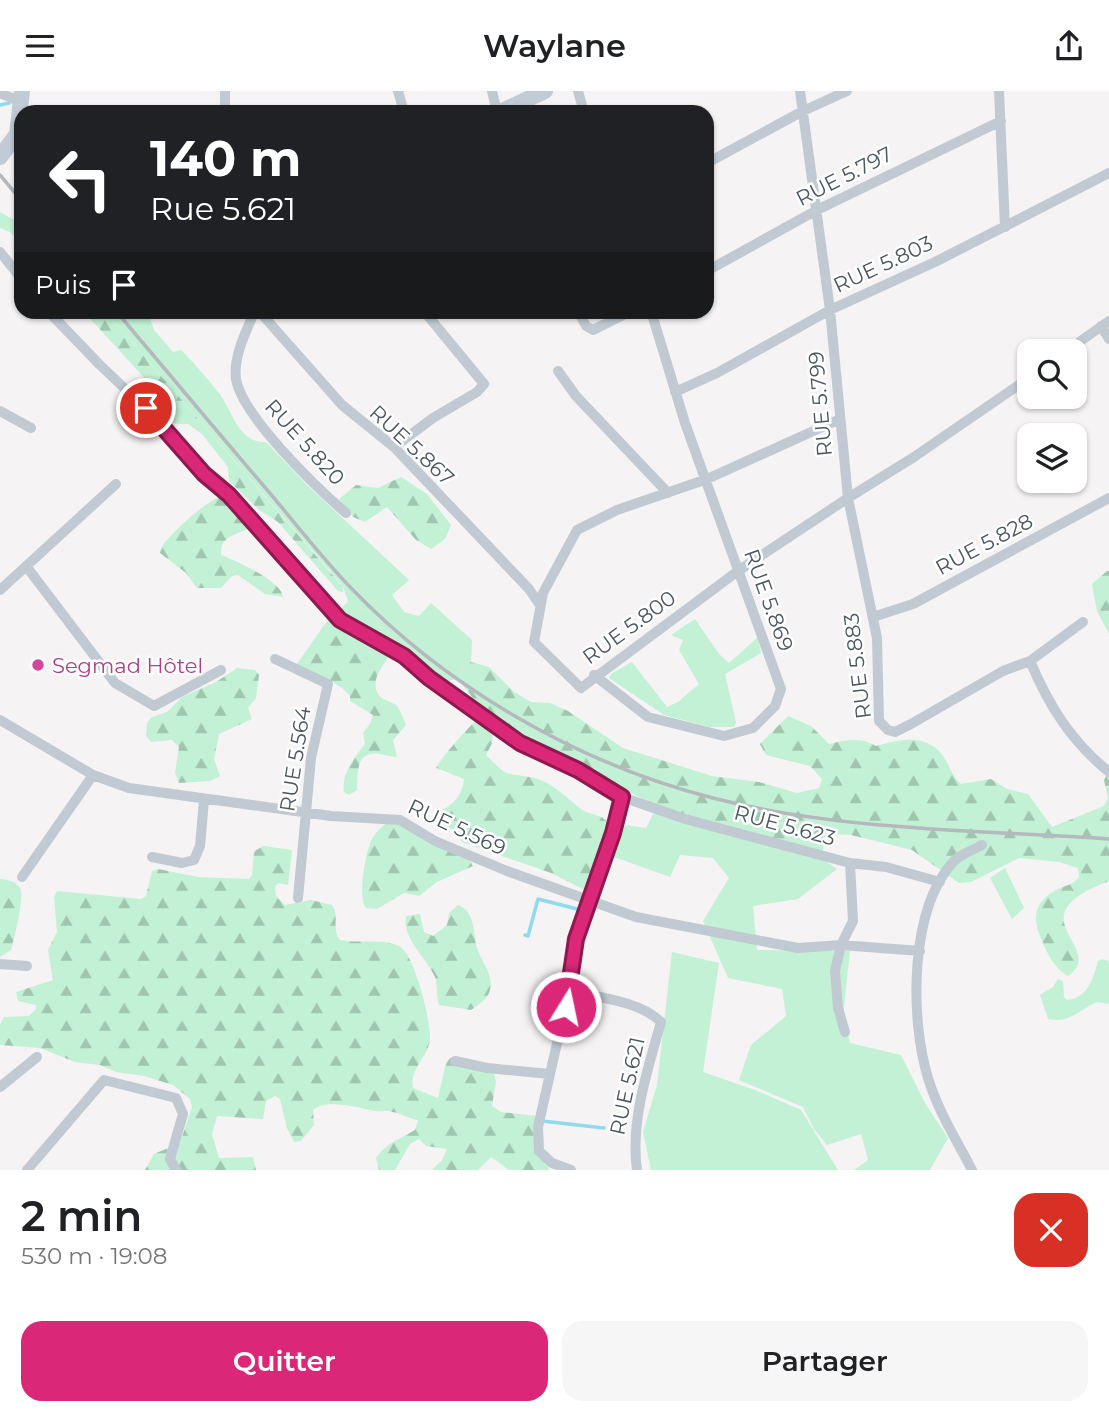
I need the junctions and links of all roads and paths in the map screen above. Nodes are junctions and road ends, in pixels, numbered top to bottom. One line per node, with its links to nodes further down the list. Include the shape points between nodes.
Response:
1 (545, 91): 7 (main road)
2 (800, 91): 8 (street, RUE 5.799)
3 (847, 91): 8 (street)
4 (999, 91): 9 (street)
5 (0, 93): 6 (street)
6 (21, 97)
7 (514, 105)
8 (803, 111): 12 (street); 14 (street, RUE 5.799)
9 (1001, 121): 14 (street, RUE 5.797); 15 (street)
10 (14, 138): 11 (main road)
11 (0, 157)
12 (714, 159)
13 (1109, 173): 15 (street, RUE 5.803)
14 (817, 210): 17 (street, RUE 5.797); 19 (street, RUE 5.799)
15 (1005, 227): 19 (street, RUE 5.803)
16 (0, 252): 18 (street)
17 (714, 267)
18 (14, 269)
19 (830, 310): 32 (street, RUE 5.803); 34 (street, RUE 5.799)
20 (56, 319): 56 (street, via 162,423 184,454 229,495 340,620 404,656 520,743)
21 (254, 319): 42 (street, RUE 5.820, via 238,363 239,392 304,474)
22 (264, 319): 36 (street, RUE 5.867, via 342,405)
23 (431, 319): 36 (street, via 484,384)
24 (582, 319): 25 (street, via 593,330)
25 (615, 319)
26 (653, 319): 32 (street, RUE 5.869)
27 (1105, 323): 28 (street); 29 (street)
28 (1083, 339)
29 (1109, 339)
30 (558, 371): 39 (street)
31 (1017, 386): 40 (street)
32 (675, 392): 37 (street, RUE 5.869)
33 (0, 411): 35 (street)
34 (840, 419): 37 (street, RUE 5.800); 40 (street, RUE 5.799)
35 (31, 428)
36 (394, 447): 46 (street, RUE 5.867)
37 (707, 479): 39 (street, RUE 5.800); 44 (street, RUE 5.869)
38 (116, 484): 43 (street)
39 (668, 493): 46 (street, RUE 5.800, via 577,530)
40 (848, 498): 44 (street, RUE 5.800); 47 (street, RUE 5.883)
41 (1109, 498): 47 (street, RUE 5.828, via 914,604)
42 (346, 513)
43 (26, 566): 45 (street); 51 (street, via 115,683 134,696 154,706)
44 (738, 571): 52 (street, RUE 5.800); 52 (street, RUE 5.869, via 781,689 775,706 753,728 724,736 649,717)
45 (0, 590)
46 (540, 605): 52 (street, RUE 5.800, via 534,642 581,688)
47 (873, 617): 50 (street, RUE 5.883, via 879,721 895,732 1003,671)
48 (1083, 622): 50 (street, RUE 5.883)
49 (275, 659): 58 (street, RUE 5.564, via 328,684 313,748)
50 (1030, 661): 54 (street, via 1070,735)
51 (221, 670)
52 (594, 675)
53 (0, 720): 55 (street, RUE 5.569)
54 (1109, 772)
55 (93, 775): 57 (street, RUE 5.569, via 129,789); 62 (street)
56 (622, 797): 61 (street, RUE 5.623, via 685,819); 65 (street)
57 (204, 800): 58 (street, RUE 5.569); 60 (street, via 200,846 194,860 182,863)
58 (306, 812): 64 (street, RUE 5.564); 65 (street, RUE 5.569, via 400,820 435,842)
59 (982, 845): 63 (street, via 957,858)
60 (152, 857)
61 (850, 863): 63 (street, RUE 5.623, via 886,867); 66 (street, via 853,921)
62 (22, 877)
63 (940, 882): 67 (street, via 922,928)
64 (298, 898)
65 (591, 901): 66 (street, RUE 5.569, via 645,919 798,948); 70 (street, via 576,939)
66 (841, 945): 67 (street, RUE 5.569); 71 (street, via 835,971)
67 (920, 951): 80 (street, via 918,1021 927,1075 939,1112)
68 (0, 964): 69 (street)
69 (27, 966)
70 (569, 991): 74 (street); 79 (street, RUE 5.621, via 641,1009 661,1021 634,1148)
71 (845, 1032)
72 (37, 1057): 75 (street)
73 (455, 1061): 74 (street)
74 (550, 1074): 78 (street, via 538,1127 539,1151 552,1163)
75 (0, 1087)
76 (27, 1170): 77 (street, via 104,1080 176,1098 183,1114 170,1159)
77 (176, 1170)
78 (571, 1170)
79 (637, 1170)
80 (972, 1170)

